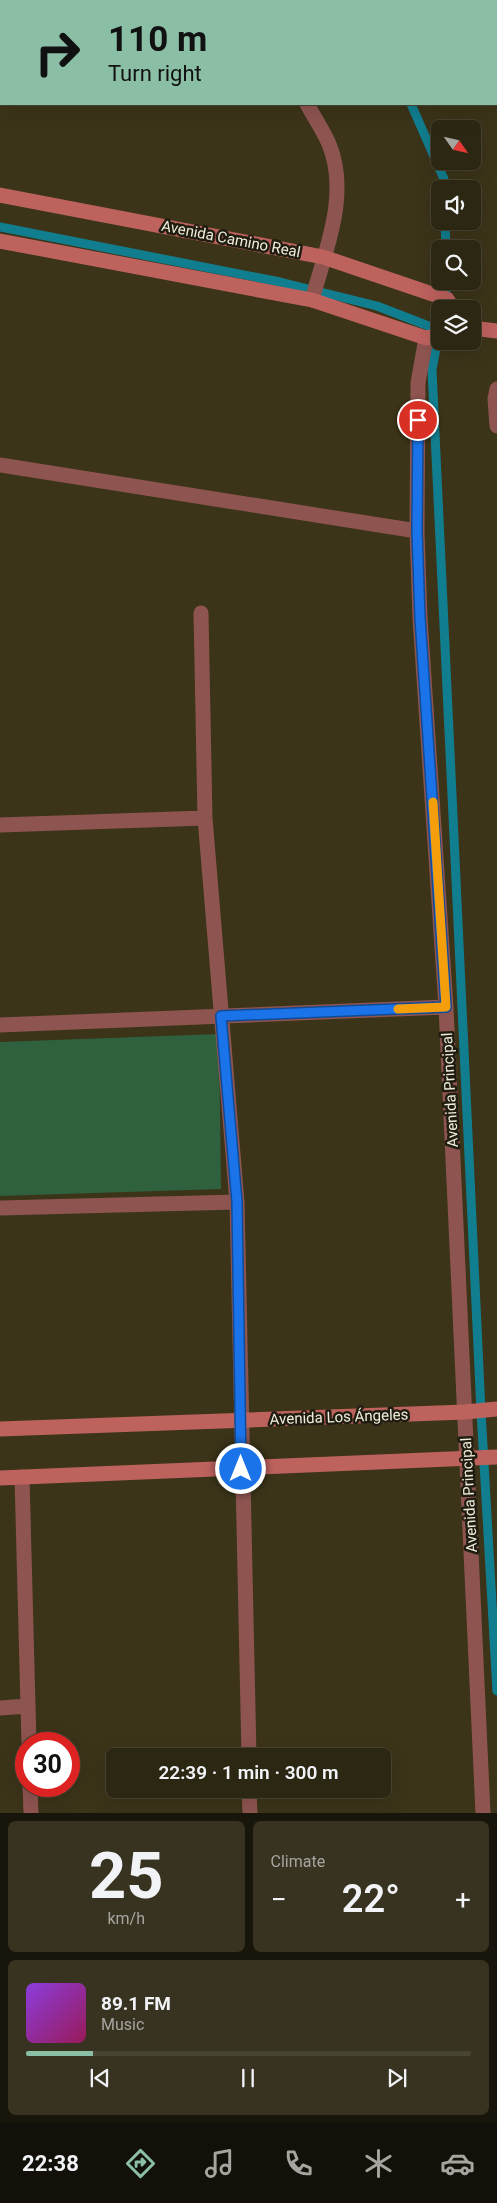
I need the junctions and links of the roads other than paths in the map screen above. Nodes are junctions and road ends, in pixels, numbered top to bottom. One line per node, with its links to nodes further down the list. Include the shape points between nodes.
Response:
1 (309, 105): 4 (street, via 329,145 337,176 337,202)
2 (0, 195): 4 (street, Avenida Camino Real)
3 (0, 241): 5 (street)
4 (323, 257): 5 (street); 6 (street, Avenida Camino Real)
5 (312, 300): 9 (street)
6 (448, 300)
7 (481, 329): 8 (street)
8 (497, 331)
9 (431, 336)
10 (431, 343): 14 (street, Avenida Principal, via 418,383)
11 (497, 389): 12 (street)
12 (497, 426)
13 (0, 465): 14 (street)
14 (417, 531): 18 (street, Avenida Principal)
15 (201, 614): 16 (street)
16 (205, 818): 17 (street); 19 (street)
17 (0, 825)
18 (446, 1007): 19 (street); 24 (street, Avenida Principal)
19 (221, 1016): 20 (street); 21 (street)
20 (0, 1024)
21 (237, 1202): 22 (street); 25 (street)
22 (0, 1208)
23 (497, 1409): 24 (street, Avenida Los Ángeles)
24 (465, 1412): 25 (street, Avenida Los Ángeles); 28 (street, Avenida Principal)
25 (242, 1420): 26 (street, Avenida Los Ángeles); 29 (street)
26 (0, 1429)
27 (497, 1458): 28 (street)
28 (468, 1460): 29 (street); 40 (street, Avenida Principal)
29 (241, 1469): 30 (street); 35 (street)
30 (22, 1477): 31 (street); 32 (street)
31 (0, 1478)
32 (28, 1706): 33 (street); 34 (street)
33 (0, 1708)
34 (29, 1732)
35 (248, 1748)
36 (30, 1797): 38 (street)
37 (249, 1798): 39 (street)
38 (31, 1813)
39 (250, 1813)
40 (483, 1813)

